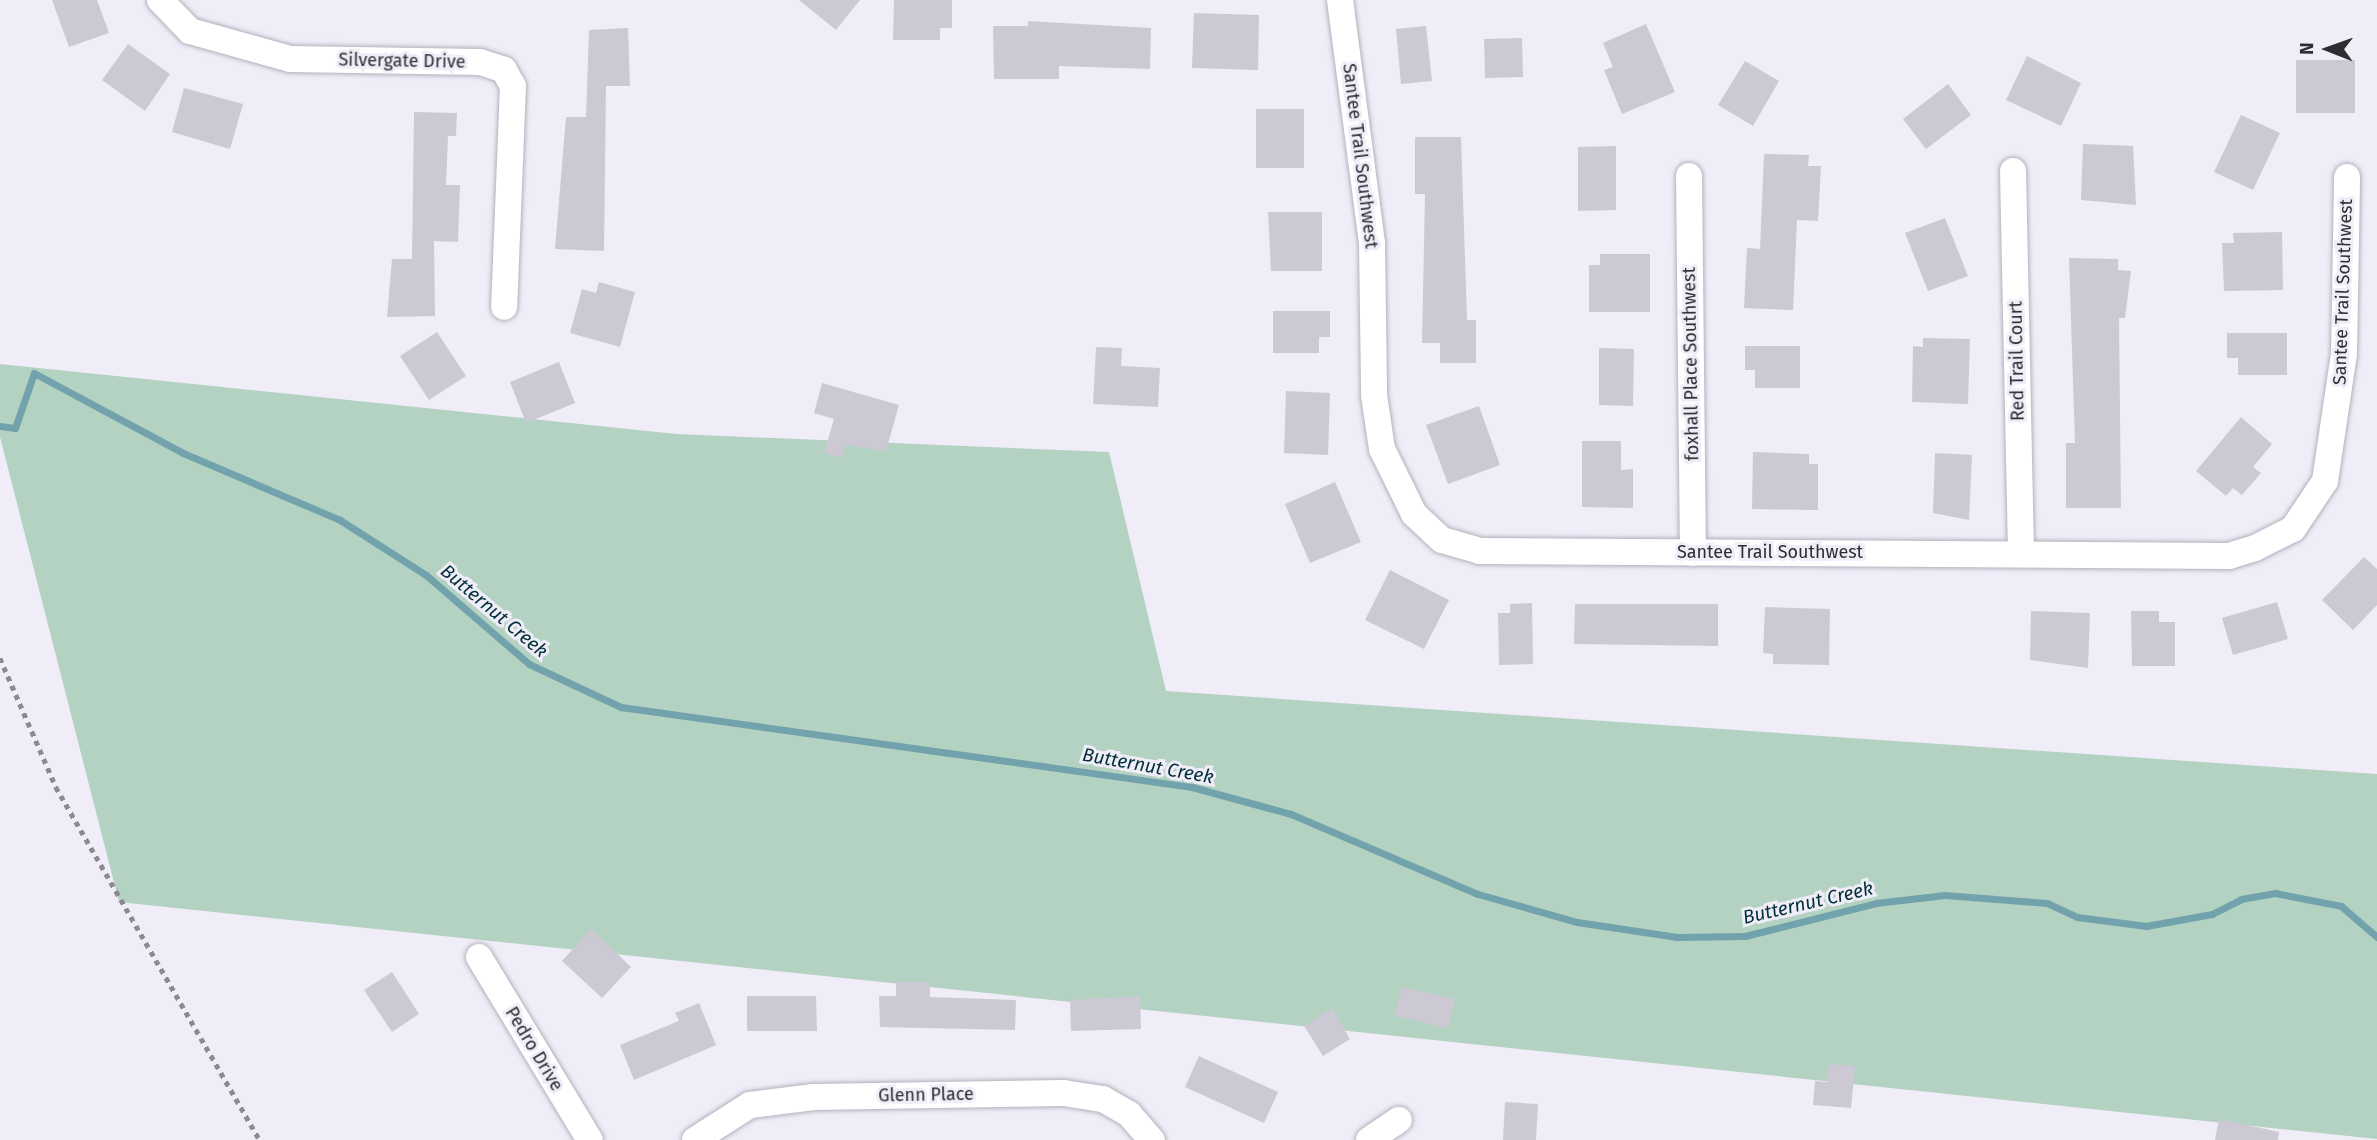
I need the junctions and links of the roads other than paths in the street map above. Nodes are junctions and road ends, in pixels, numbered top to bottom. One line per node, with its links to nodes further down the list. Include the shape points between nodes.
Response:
1 (160, 0): 6 (street, Silvergate Drive, via 190,31 216,43 290,59 480,62 504,70 513,86)
2 (1340, 0): 8 (street, Santee Trail Southwest, via 1372,243 1374,395 1382,449 1396,487 1442,540 1480,551)
3 (2013, 171): 7 (street, Red Trail Court)
4 (1689, 176): 8 (street, foxhall Place Southwest)
5 (2347, 177): 7 (street, Santee Trail Southwest, via 2344,354 2334,441 2325,481 2293,529 2229,556)
6 (504, 307)
7 (2021, 551): 8 (street, Santee Trail Southwest)
8 (1693, 553)
9 (478, 957): 11 (street, Pedro Drive)
10 (1399, 1120): 14 (street)
11 (590, 1140)
12 (695, 1140): 13 (street, Glenn Place, via 750,1105 800,1099 1064,1093 1103,1099 1129,1114)
13 (1152, 1140)
14 (1369, 1140)

